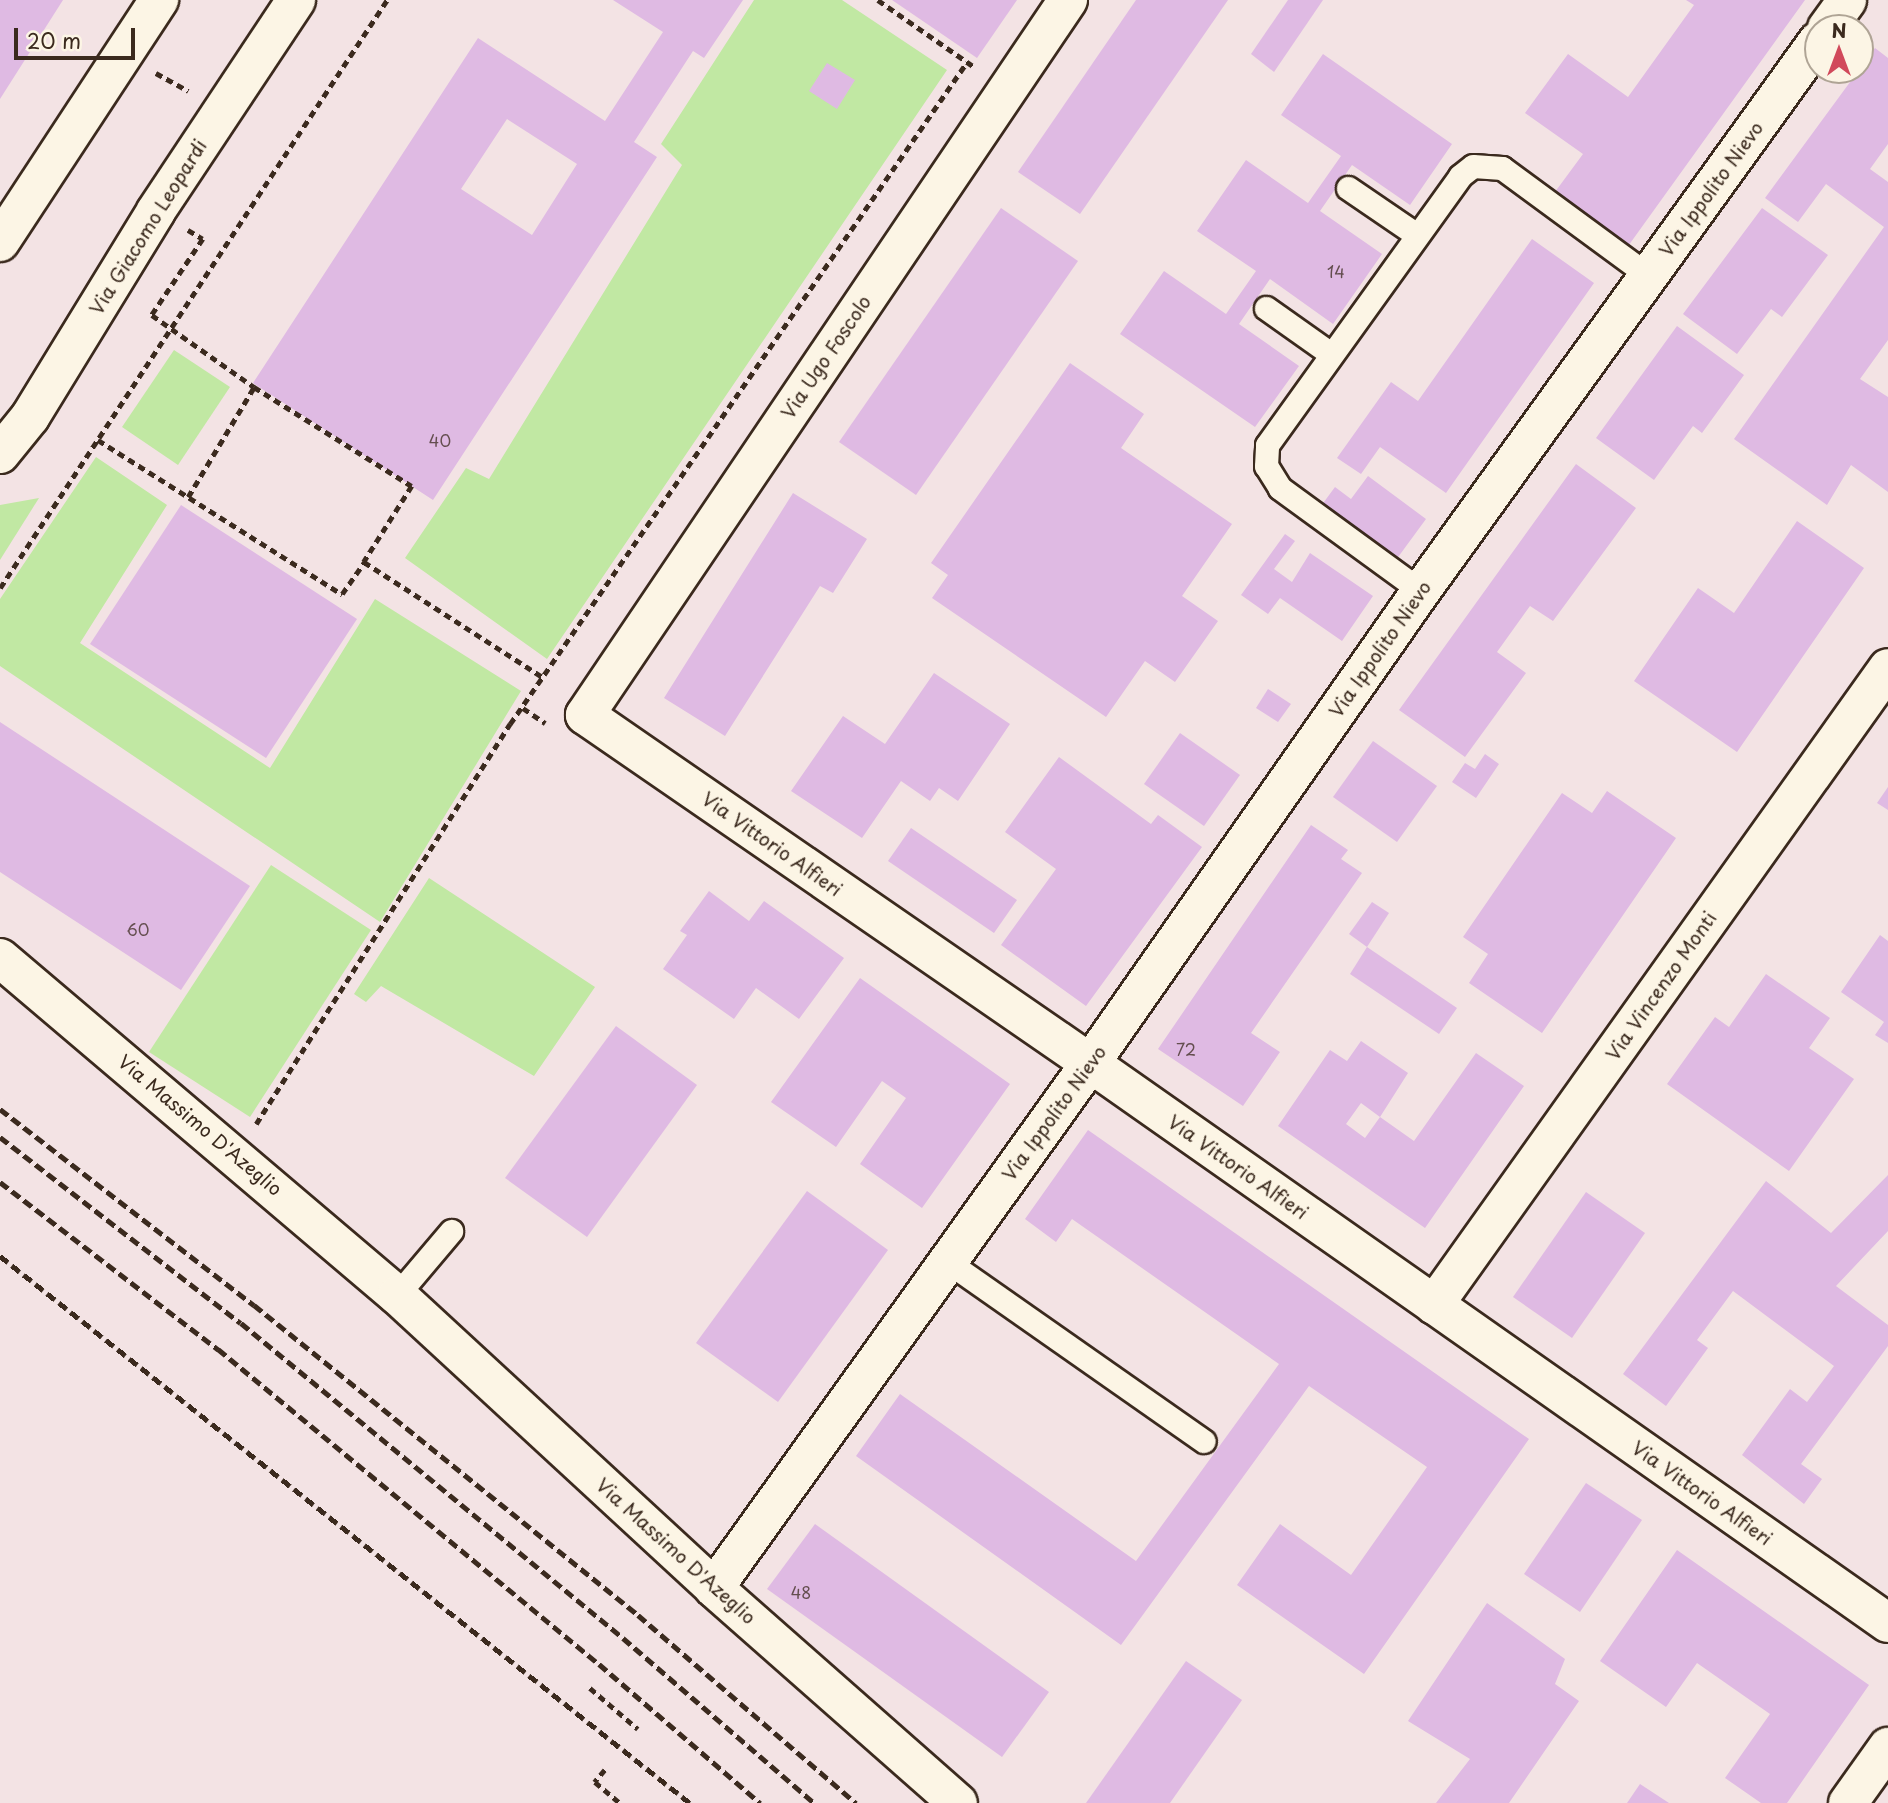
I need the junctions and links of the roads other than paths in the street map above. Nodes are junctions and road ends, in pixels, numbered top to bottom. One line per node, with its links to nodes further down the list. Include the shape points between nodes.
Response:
1 (159, 0): 7 (street)
2 (296, 0): 11 (street, Via Giacomo Leopardi, via 156,211 30,417)
3 (1068, 0): 14 (street, Via Ugo Foscolo)
4 (1804, 60): 8 (street, Via Ippolito Nievo)
5 (1348, 188): 6 (lane)
6 (1417, 235): 8 (lane, via 1460,176 1473,166 1486,164 1513,174); 10 (lane)
7 (0, 242)
8 (1649, 276): 12 (street, Via Ippolito Nievo)
9 (1266, 308): 10 (lane)
10 (1331, 355): 12 (lane, via 1268,445 1266,466 1280,488)
11 (0, 454)
12 (1421, 591): 16 (street, Via Ippolito Nievo)
13 (1888, 668): 20 (street, Via Vincenzo Monti)
14 (585, 715): 16 (street, Via Vittorio Alfieri)
15 (0, 958): 19 (street, Via Massimo D'Azeglio)
16 (1090, 1063): 18 (street, Via Ippolito Nievo); 20 (street, Via Vittorio Alfieri)
17 (451, 1231): 19 (lane)
18 (948, 1262): 21 (lane); 22 (street, Via Ippolito Nievo)
19 (397, 1295): 22 (street, Via Massimo D'Azeglio)
20 (1434, 1305): 23 (street, Via Vittorio Alfieri)
21 (1205, 1441)
22 (714, 1588): 25 (street, Via Massimo D'Azeglio)
23 (1888, 1623)
24 (1888, 1747): 26 (street)
25 (958, 1803)
26 (1847, 1803)

